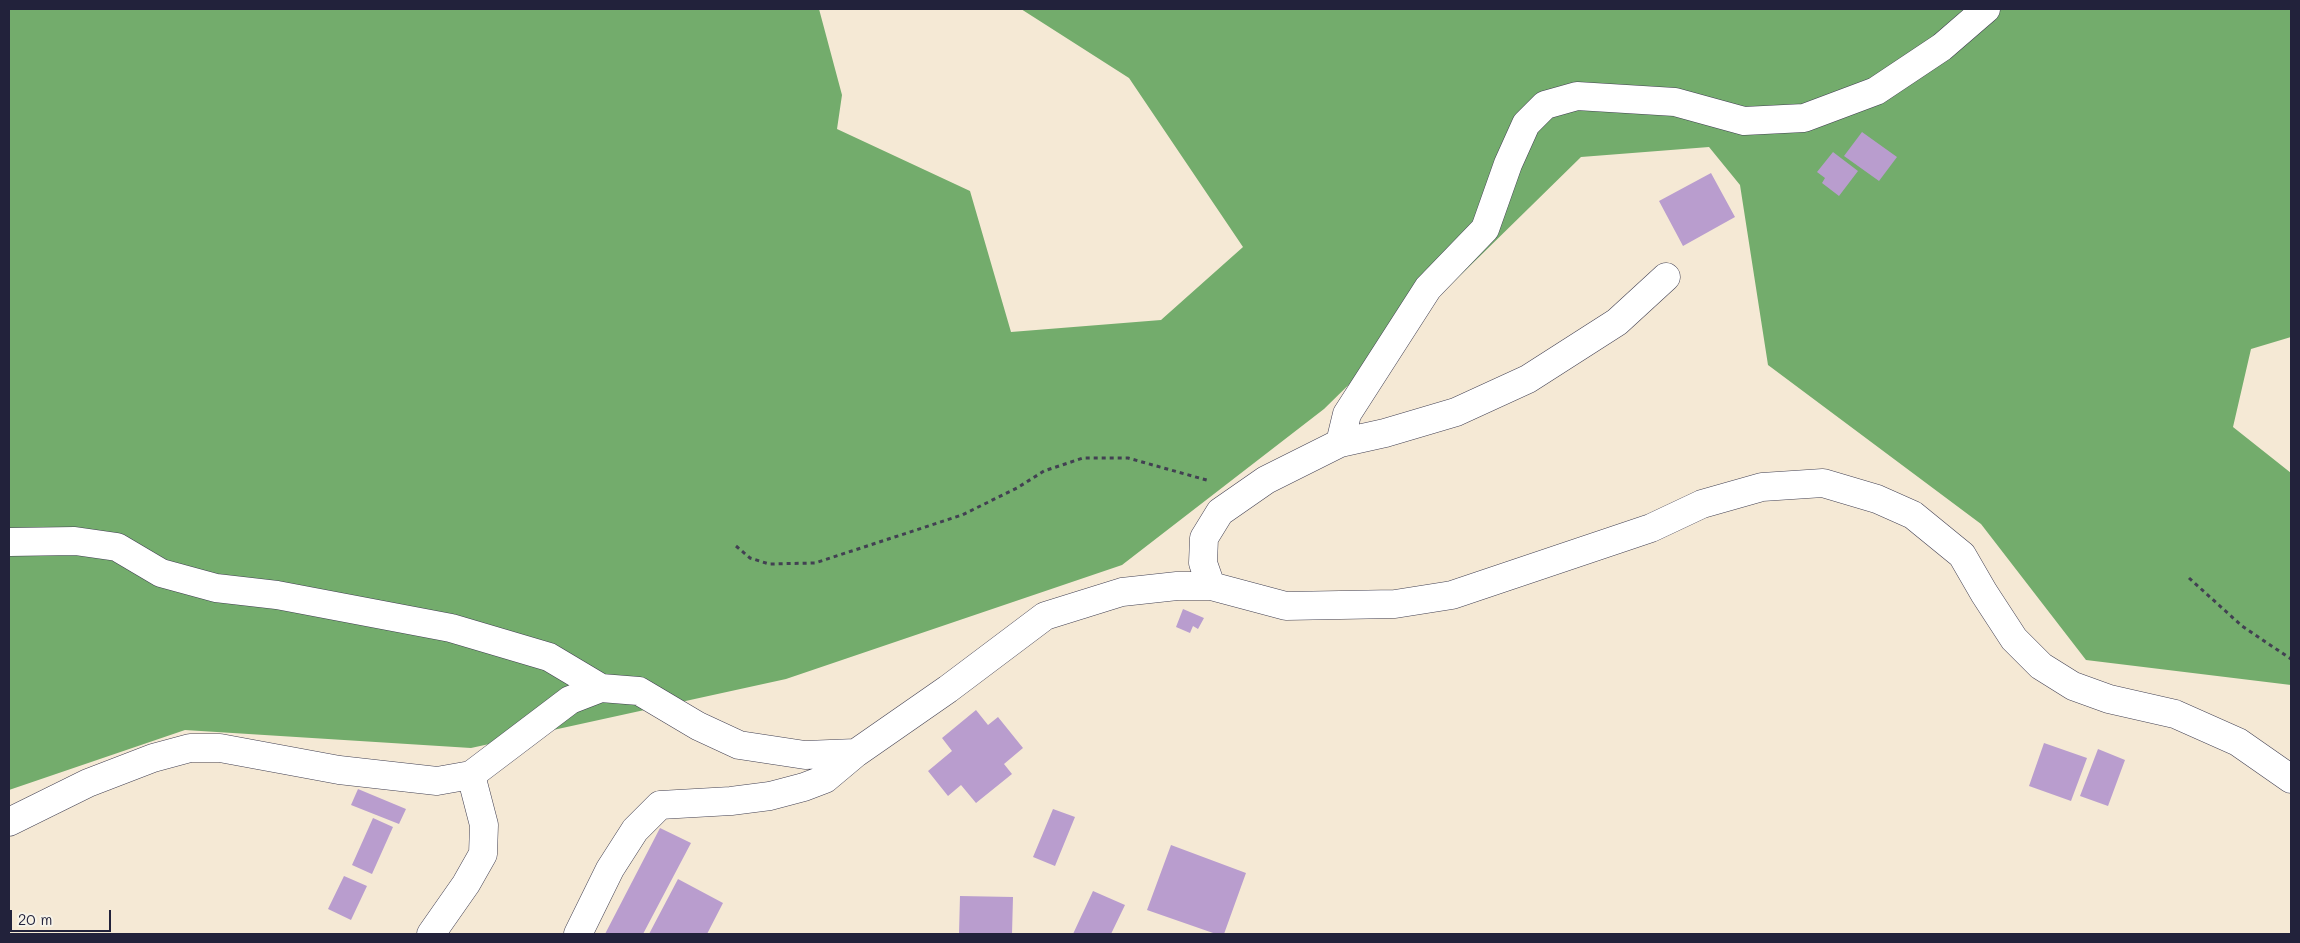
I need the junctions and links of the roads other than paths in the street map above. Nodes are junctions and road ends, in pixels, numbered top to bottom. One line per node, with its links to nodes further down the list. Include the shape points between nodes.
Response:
1 (1986, 9): 3 (street, via 1942,48 1876,91 1804,118 1744,121 1675,102 1577,96 1546,105 1526,124 1485,229 1428,288 1347,414)
2 (1666, 277): 3 (street, via 1617,322 1528,379 1456,412)
3 (1340, 443): 5 (street, via 1266,480 1220,512 1204,538 1203,562)
4 (9, 542): 6 (street, via 76,541 117,547 161,573 216,588 277,595 451,628 549,657)
5 (1211, 586): 7 (street, via 1122,592 1045,616); 9 (street, via 1286,606 1396,604 1452,595 1651,528 1702,504 1762,486 1823,483 1877,499 1913,515 1962,555 2014,638 2041,666 2073,686 2109,699 2175,714 2238,742)
6 (601, 688): 7 (street, via 640,691 739,746 804,755); 8 (street, via 570,700)
7 (856, 753): 12 (street, via 825,779 804,787 731,801 660,805 635,830 610,869)
8 (471, 775): 10 (street, via 437,782 330,768 220,748 190,748 153,758 88,783); 11 (street, via 484,825 483,854)
9 (2291, 780)
10 (9, 822)
11 (431, 934)
12 (578, 934)

